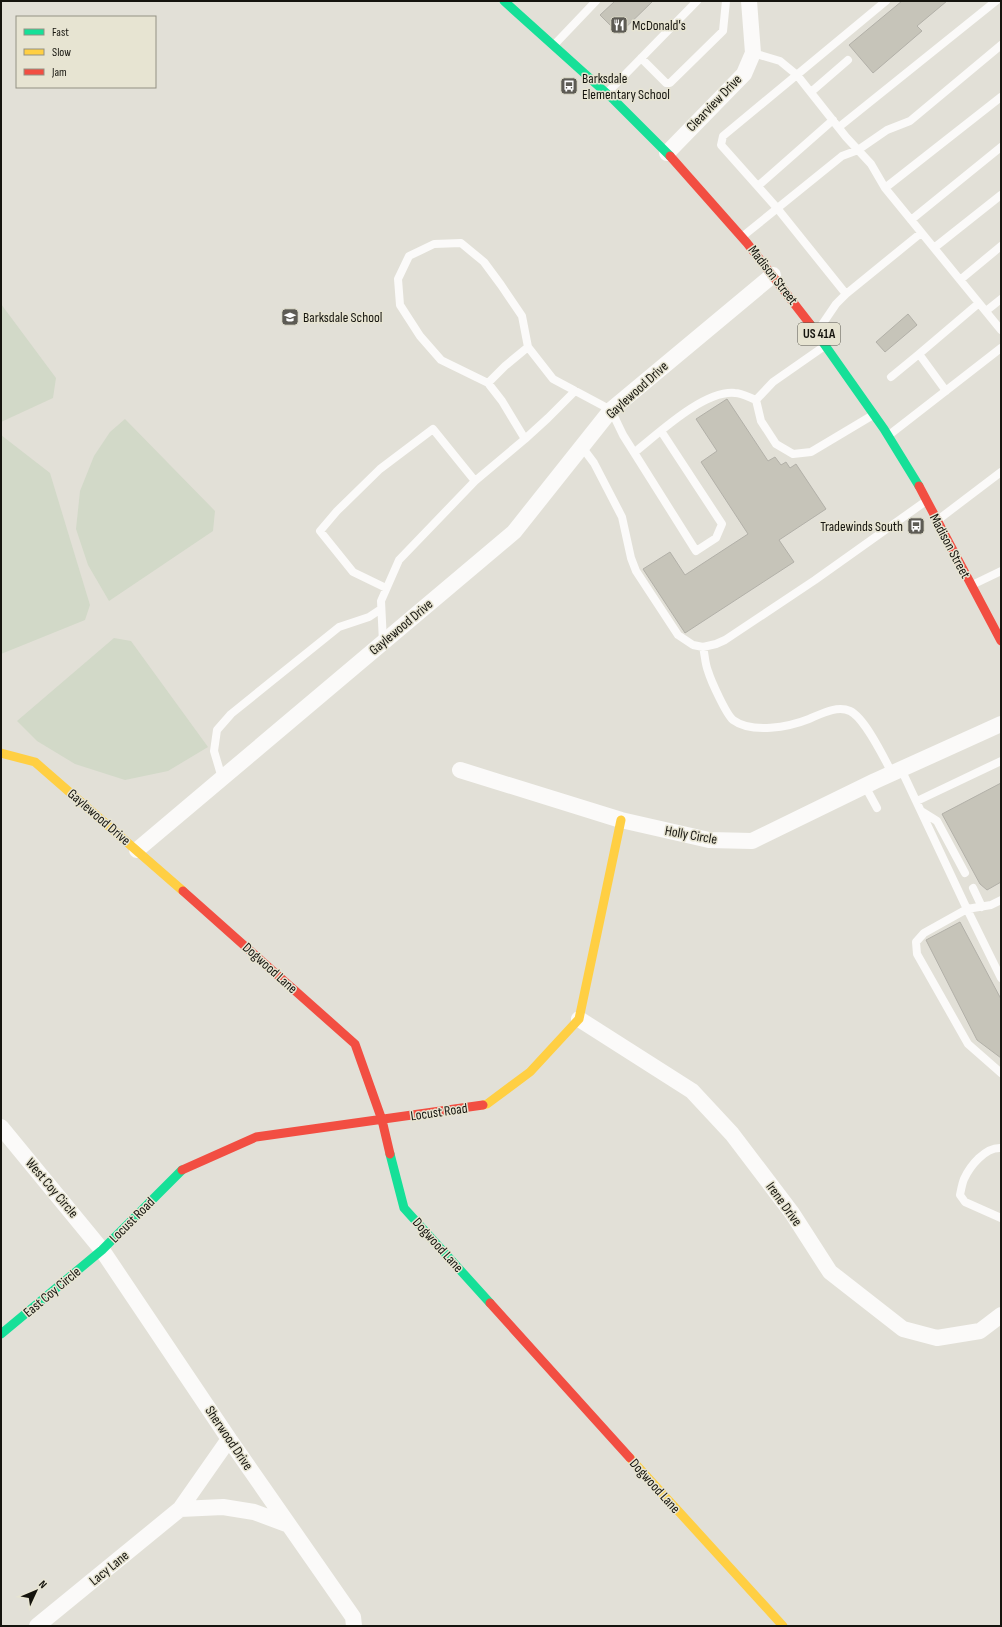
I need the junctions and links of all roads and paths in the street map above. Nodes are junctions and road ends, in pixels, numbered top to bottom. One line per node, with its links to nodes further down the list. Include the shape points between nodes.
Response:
1 (504, 1): 8 (street, Madison Street / US 41A)
2 (596, 1): 8 (lane)
3 (697, 1): 11 (lane)
4 (726, 1): 11 (lane, via 723,30 670,83 666,83)
5 (749, 1): 10 (street, Clearview Drive)
6 (886, 1): 13 (lane)
7 (996, 1): 18 (lane)
8 (554, 45): 15 (street, Madison Street / US 41A)
9 (1001, 45): 20 (lane, via 910,121 887,130)
10 (753, 53): 13 (lane, via 780,61); 21 (street, Clearview Drive, via 744,74)
11 (641, 58): 15 (lane)
12 (848, 60): 14 (lane)
13 (797, 76): 14 (lane); 22 (lane, via 723,136 721,145)
14 (811, 92): 17 (lane)
15 (606, 93): 21 (street, Madison Street / US 41A)
16 (1001, 97): 23 (lane)
17 (833, 120): 18 (lane); 22 (lane)
18 (839, 127): 20 (lane)
19 (1001, 147): 26 (lane)
20 (858, 150): 23 (lane, via 871,164); 25 (lane, via 842,156)
21 (667, 153): 28 (street, Madison Street / US 41A)
22 (758, 186): 25 (lane)
23 (885, 188): 26 (lane)
24 (1001, 195): 30 (lane)
25 (777, 208): 28 (lane); 33 (lane)
26 (911, 220): 27 (lane)
27 (922, 232): 30 (lane); 33 (lane)
28 (743, 236): 31 (street, Madison Street / US 41A)
29 (1001, 246): 32 (lane)
30 (934, 248): 32 (lane)
31 (773, 275): 38 (street, Madison Street / US 41A); 48 (street, Gaylewood Drive)
32 (960, 280): 35 (lane)
33 (846, 294): 38 (lane)
34 (1001, 299): 36 (lane)
35 (980, 303): 36 (lane); 42 (lane)
36 (986, 311): 37 (lane)
37 (1001, 330)
38 (817, 332): 39 (street, Madison Street / US 41A)
39 (827, 344): 47 (lane, via 773,382); 49 (street, Madison Street / US 41A)
40 (528, 347): 44 (lane); 44 (lane, via 522,316 484,262 461,243 434,244 409,256 398,279 400,305 420,336 441,360); 45 (lane, via 553,379)
41 (1001, 348): 46 (lane)
42 (919, 354): 43 (lane); 46 (lane)
43 (891, 377)
44 (488, 384): 52 (lane, via 502,400)
45 (575, 391): 48 (lane); 52 (lane)
46 (946, 391): 51 (lane)
47 (756, 400): 49 (lane, via 761,421 776,444 794,454 811,452); 50 (lane, via 736,393 721,394 698,404)
48 (611, 410): 53 (street, Gaylewood Drive); 54 (lane)
49 (874, 414): 51 (street, Madison Street / US 41A)
50 (661, 431): 54 (lane); 54 (lane, via 722,524 716,538 696,551)
51 (889, 436): 57 (street, Madison Street / US 41A)
52 (525, 439): 56 (lane)
53 (582, 447): 63 (street, Gaylewood Drive, via 514,532); 65 (lane, via 594,463 622,517 636,570 678,636 693,645)
54 (635, 452)
55 (1001, 472): 58 (lane)
56 (475, 481): 61 (lane, via 399,560); 61 (lane, via 433,429 380,469 320,531 353,572)
57 (926, 501): 58 (street, Madison Street / US 41A); 65 (lane, via 725,640)
58 (936, 520): 60 (street, Madison Street / US 41A)
59 (1001, 571): 60 (lane)
60 (971, 586): 64 (street, Madison Street / US 41A)
61 (386, 588): 62 (lane, via 381,600)
62 (381, 609): 63 (lane); 71 (lane, via 369,617 339,627 231,714 217,730 214,751)
63 (383, 642): 71 (street, Gaylewood Drive)
64 (1001, 642)
65 (703, 647): 70 (lane, via 708,670 718,695 732,719 741,724 772,728 803,721 830,711 850,711 861,720)
66 (1001, 724): 70 (street, Holly Circle)
67 (1, 753): 77 (street, Gaylewood Drive, via 35,762)
68 (1001, 761): 73 (lane)
69 (460, 770): 76 (street, Holly Circle)
70 (897, 771): 72 (street, Holly Circle); 73 (lane)
71 (222, 778): 77 (street, Gaylewood Drive)
72 (865, 786): 74 (lane); 76 (street, Holly Circle, via 752,841 709,840)
73 (917, 801): 75 (lane)
74 (877, 808)
75 (921, 811): 78 (lane, via 937,821); 82 (lane)
76 (621, 820): 84 (street)
77 (137, 850): 86 (street, Dogwood Lane, via 355,1044)
78 (965, 873)
79 (973, 888): 81 (lane)
80 (1001, 900): 81 (lane)
81 (982, 907): 82 (lane)
82 (967, 910): 83 (lane); 85 (lane, via 924,933 916,942 917,954 968,1044)
83 (1001, 978)
84 (579, 1019): 86 (street, Locust Road, via 530,1072 487,1104); 91 (street, Irene Drive, via 692,1091 732,1134 792,1213 830,1272 903,1329 937,1338 980,1331)
85 (1001, 1073)
86 (382, 1120): 90 (street, Locust Road, via 256,1137 180,1171); 98 (street, Dogwood Lane, via 404,1208)
87 (1, 1127): 90 (street, West Coy Circle)
88 (1001, 1148): 89 (lane, via 986,1153 975,1162 963,1180 960,1195 965,1202)
89 (1001, 1218)
90 (102, 1250): 92 (street, East Coy Circle); 93 (street, Sherwood Drive)
91 (1001, 1315)
92 (1, 1334)
93 (230, 1439): 94 (street, Lacy Lane); 95 (street, Sherwood Drive)
94 (180, 1509): 95 (street, via 223,1507 254,1512); 96 (street, Lacy Lane)
95 (290, 1525): 97 (street, Sherwood Drive, via 353,1617)
96 (37, 1626)
97 (354, 1626)
98 (783, 1626)

